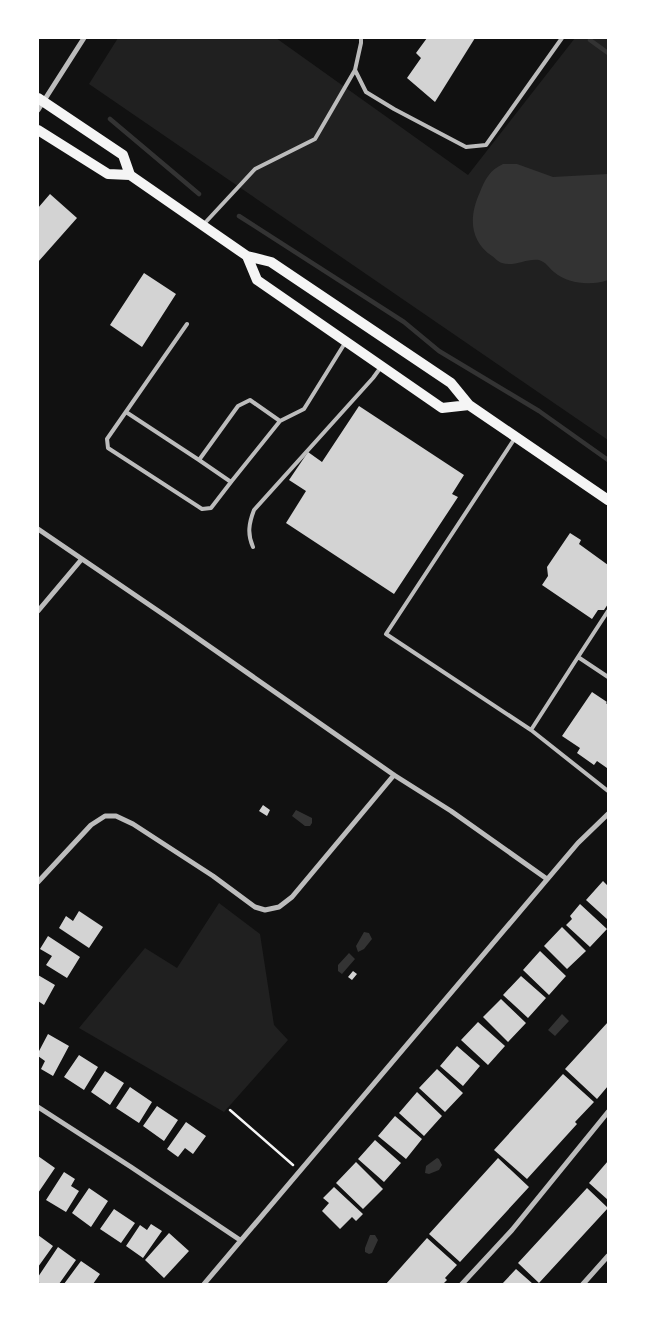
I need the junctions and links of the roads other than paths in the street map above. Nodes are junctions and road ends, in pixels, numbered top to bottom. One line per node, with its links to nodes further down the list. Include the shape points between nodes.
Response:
1 (84, 38): 5 (street)
2 (360, 38): 4 (lane)
3 (562, 38): 4 (lane, via 486,144 466,147 394,109 366,92)
4 (354, 70): 8 (lane, via 315,139 255,169)
5 (39, 103): 7 (main road, via 123,155)
6 (38, 130): 7 (main road, via 108,174)
7 (130, 175): 8 (main road)
8 (203, 225): 9 (main road)
9 (247, 256): 11 (main road, via 257,280); 13 (main road, via 271,262 451,383)
10 (187, 324): 14 (lane)
11 (346, 342): 12 (main road); 15 (lane, via 304,410)
12 (381, 366): 13 (main road, via 442,408); 21 (lane, via 254,510 249,531)
13 (469, 405): 16 (main road)
14 (126, 412): 17 (lane); 18 (lane, via 107,439 108,448 202,509 211,508)
15 (280, 421): 17 (lane, via 250,400 238,406); 18 (lane)
16 (516, 437): 19 (main road); 27 (lane, via 386,634)
17 (199, 460): 18 (lane)
18 (231, 482)
19 (608, 500)
20 (38, 529): 22 (street)
21 (253, 547)
22 (81, 560): 23 (street); 28 (street)
23 (38, 611)
24 (608, 611): 25 (lane)
25 (578, 657): 26 (lane); 27 (lane)
26 (608, 677)
27 (531, 730): 29 (lane)
28 (394, 775): 31 (street); 32 (street, via 292,897 279,907 265,910 255,907 205,871 116,816 106,816 91,825)
29 (608, 791)
30 (608, 814): 31 (street)
31 (547, 879): 35 (street)
32 (38, 882)
33 (38, 1107): 35 (street)
34 (608, 1112): 38 (street, via 512,1230)
35 (240, 1240): 37 (street)
36 (608, 1256): 39 (street)
37 (204, 1284)
38 (462, 1284)
39 (584, 1284)

